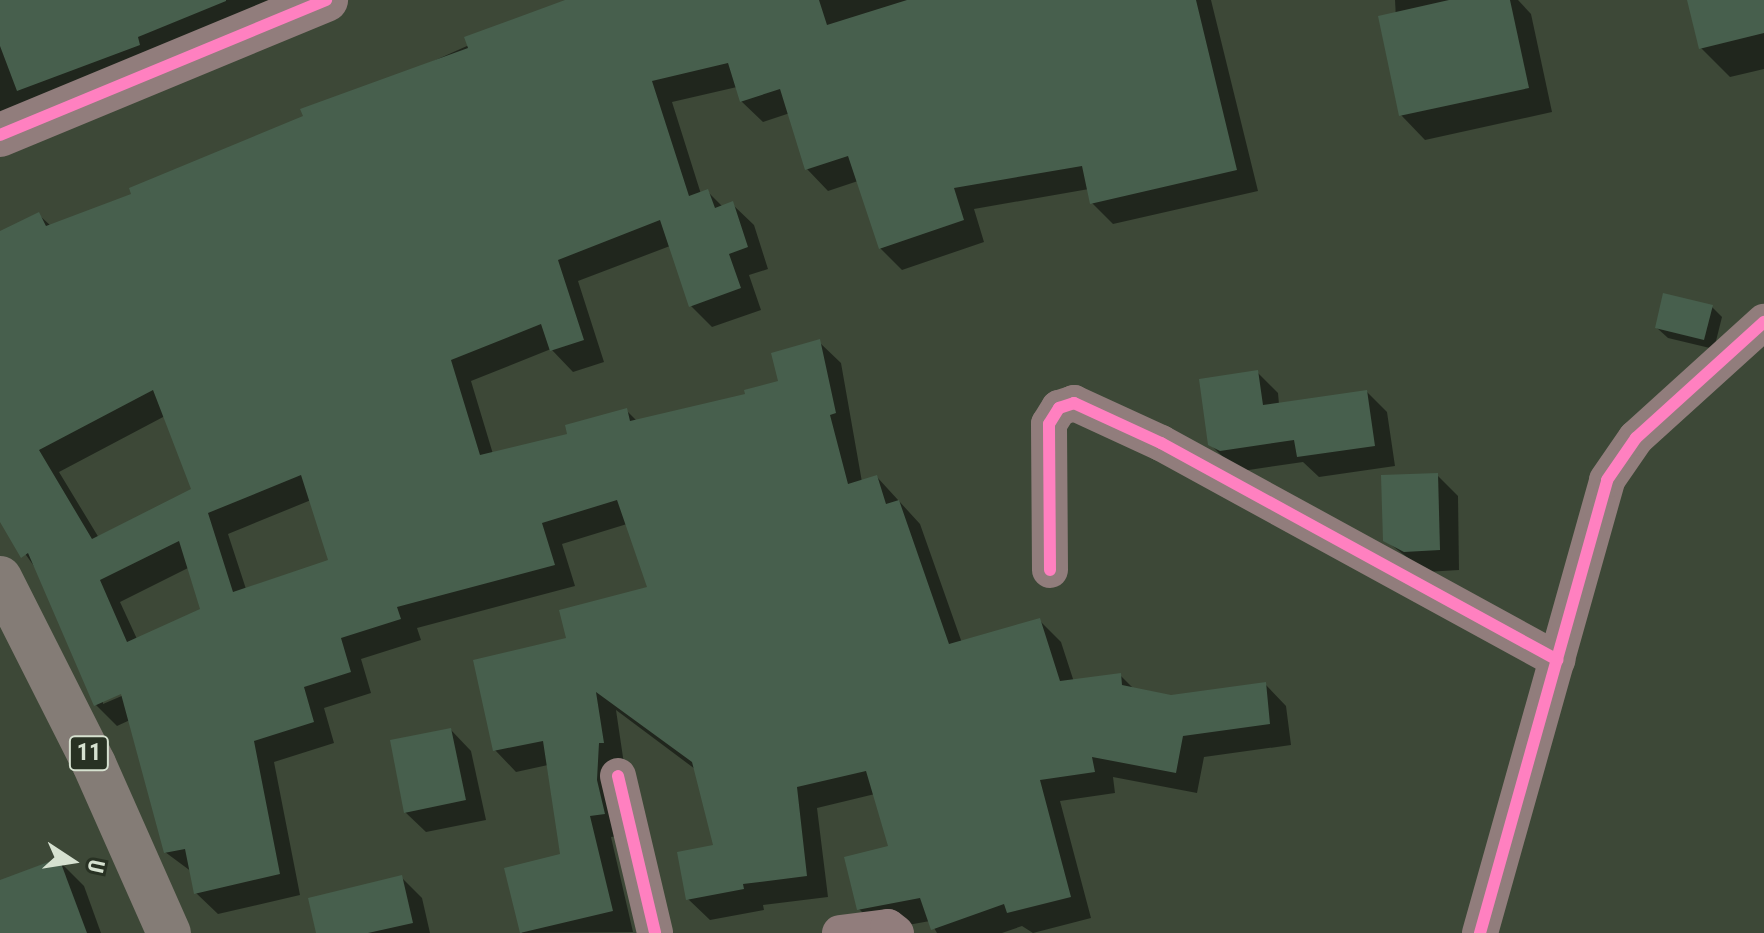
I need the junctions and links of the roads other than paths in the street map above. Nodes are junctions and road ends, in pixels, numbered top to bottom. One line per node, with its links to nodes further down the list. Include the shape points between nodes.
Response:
1 (326, 0): 2 (street)
2 (0, 135)
3 (1764, 322): 6 (street, via 1636,438 1607,480)
4 (1050, 570): 6 (street, via 1049,424 1059,408 1074,403 1161,443)
5 (0, 578): 8 (highway, 11, via 94,764)
6 (1557, 660): 12 (street)
7 (618, 776): 9 (street)
8 (169, 933)
9 (655, 933)
10 (840, 933): 11 (street, via 888,927)
11 (896, 933)
12 (1480, 933)

